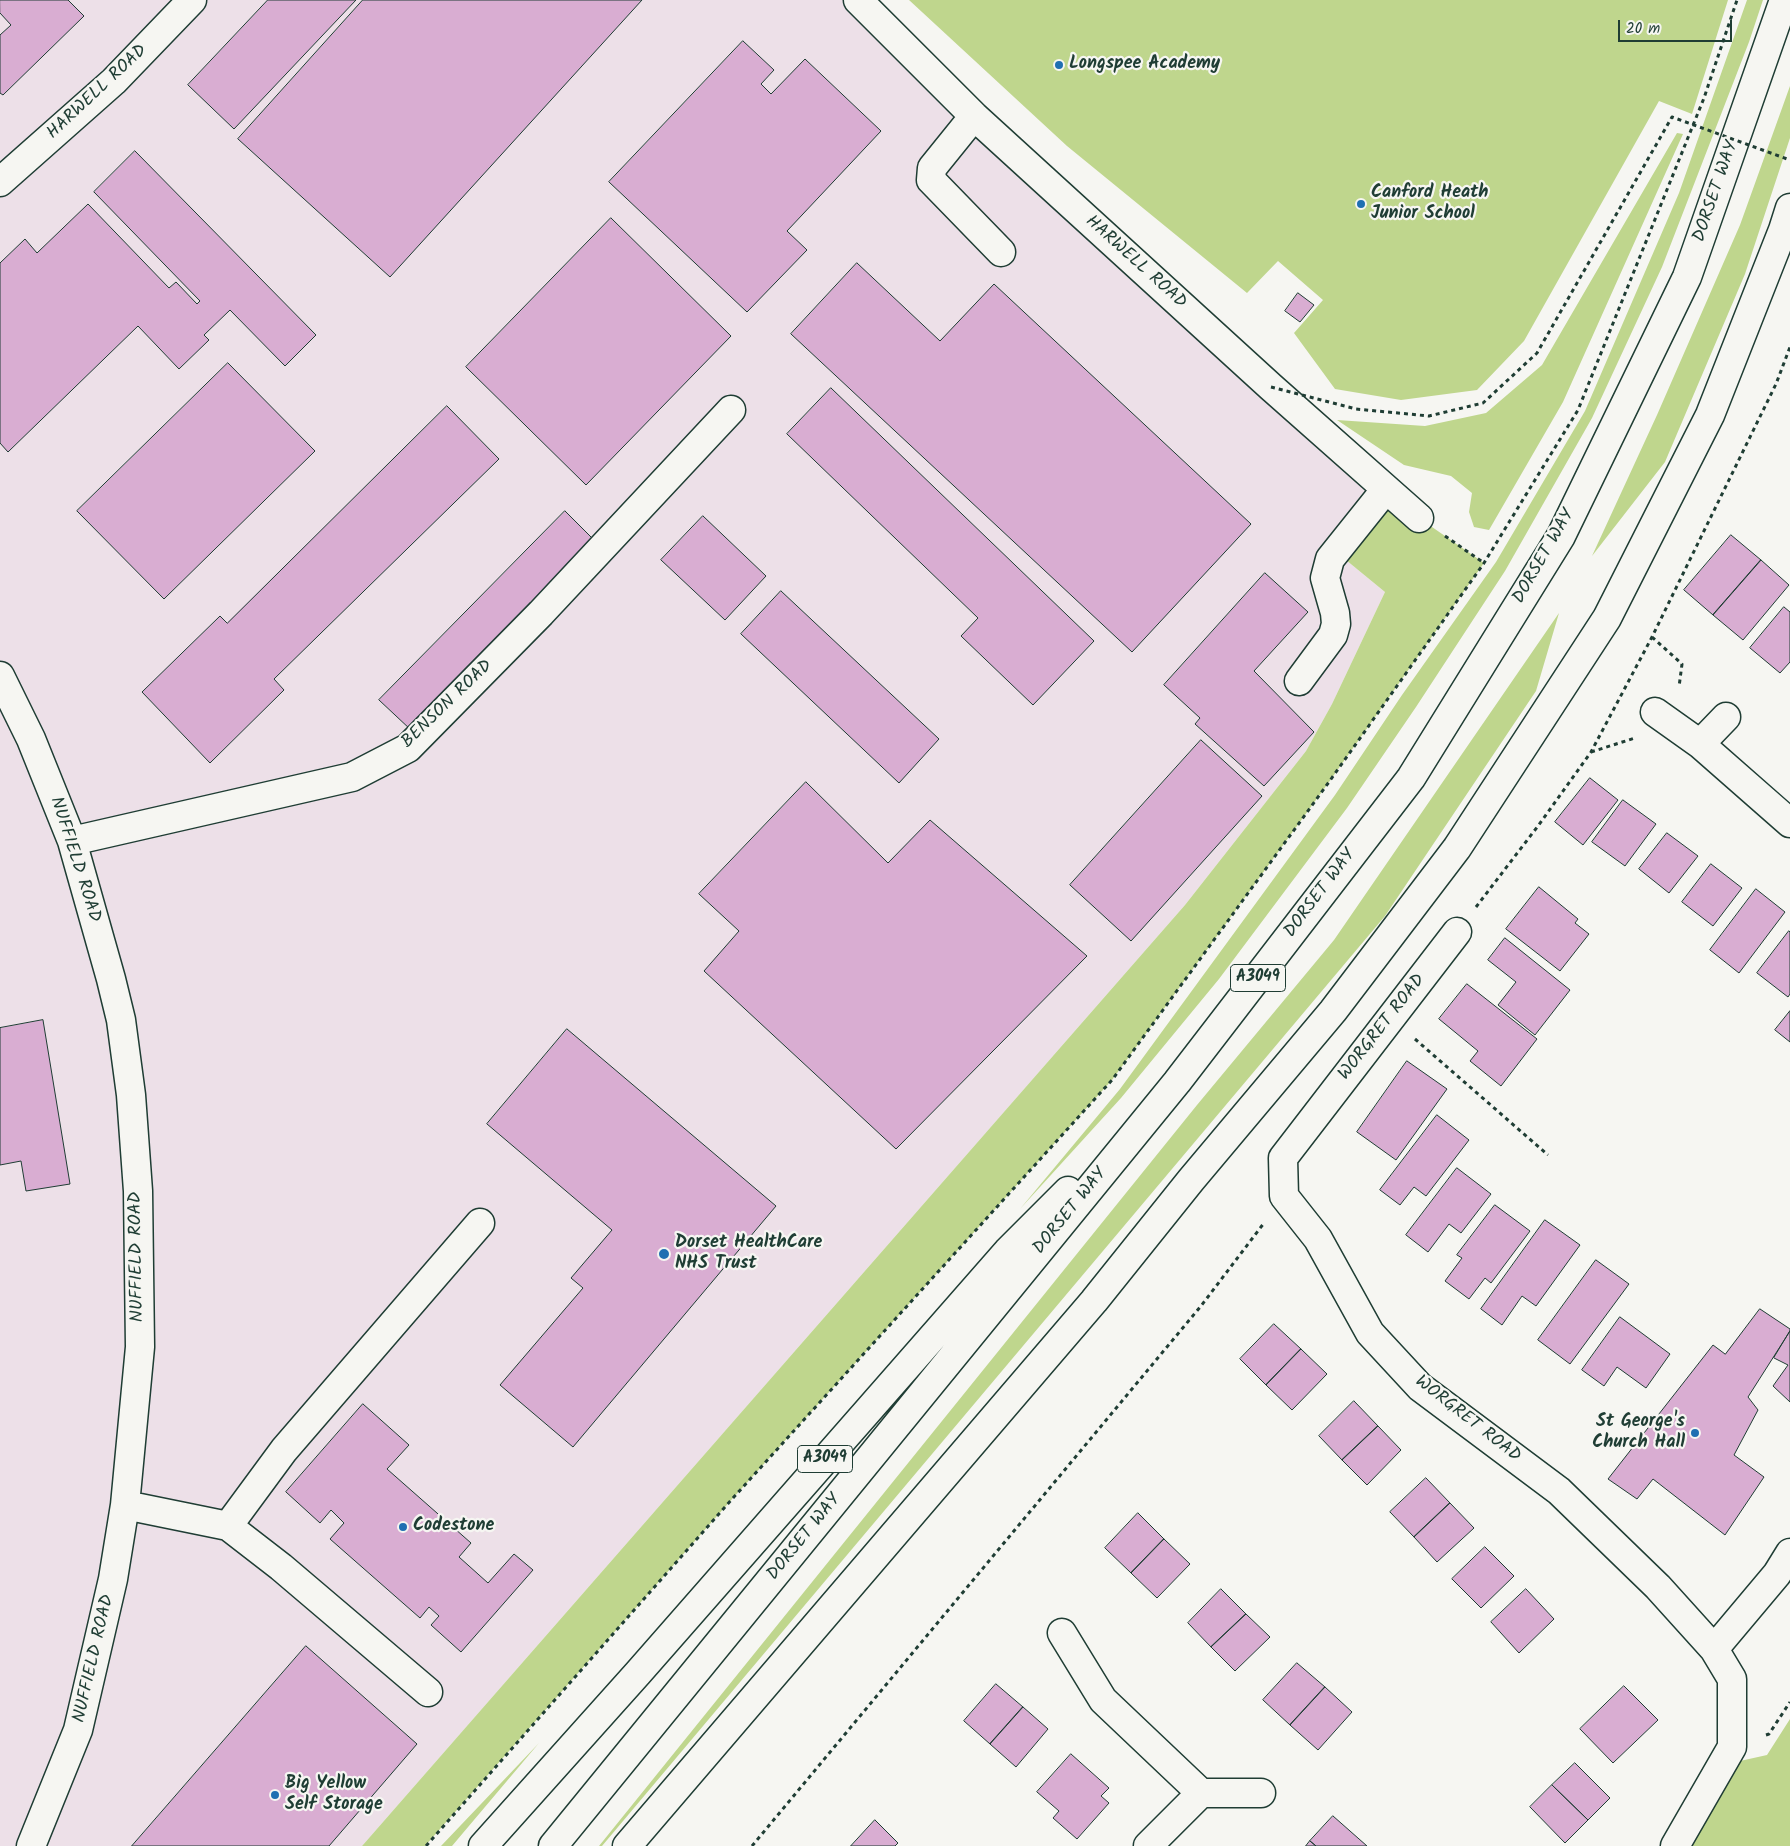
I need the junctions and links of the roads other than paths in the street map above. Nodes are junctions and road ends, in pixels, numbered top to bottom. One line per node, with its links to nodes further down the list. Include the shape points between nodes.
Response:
1 (192, 0): 5 (main road, HARWELL ROAD, via 114,81)
2 (858, 0): 4 (main road, HARWELL ROAD)
3 (1784, 0): 19 (main road, DORSET WAY / A3049, via 1687,277 1561,536 1411,778)
4 (974, 116): 7 (main road, via 932,168 931,180); 9 (main road, HARWELL ROAD)
5 (0, 182)
6 (1790, 208): 32 (main road, via 1710,415 1607,618 1457,848 1333,1011 1094,1301)
7 (1001, 252)
8 (731, 410): 17 (main road, BENSON ROAD, via 541,613 408,748 352,777)
9 (1386, 488): 10 (main road, HARWELL ROAD); 12 (main road, via 1330,559 1325,578 1336,624 1333,635)
10 (1419, 518)
11 (0, 676): 17 (main road, NUFFIELD ROAD, via 31,739)
12 (1299, 681)
13 (1726, 717): 15 (main road)
14 (1665, 718): 15 (main road)
15 (1700, 744): 16 (main road)
16 (1790, 823)
17 (72, 841): 21 (main road, NUFFIELD ROAD, via 121,1020 131,1095 138,1191 140,1347)
18 (1457, 932): 25 (main road, WORGRET ROAD, via 1283,1158 1284,1196 1318,1239 1370,1333 1420,1387 1559,1491 1658,1587)
19 (1177, 1082): 30 (main road, A3049, via 1008,1251); 31 (main road, DORSET WAY / A3049)
20 (480, 1223): 22 (main road, via 284,1450)
21 (125, 1504): 22 (main road); 29 (main road, NUFFIELD ROAD, via 113,1579 78,1730)
22 (228, 1526): 26 (main road)
23 (1790, 1553): 25 (main road, via 1777,1574)
24 (1062, 1633): 27 (main road, via 1103,1700)
25 (1714, 1649): 34 (main road, WORGRET ROAD, via 1732,1679 1732,1747)
26 (428, 1692)
27 (1201, 1793): 28 (main road); 33 (main road)
28 (1261, 1793)
29 (31, 1846)
30 (483, 1846)
31 (553, 1846)
32 (627, 1846)
33 (1148, 1846)
34 (1675, 1846)

